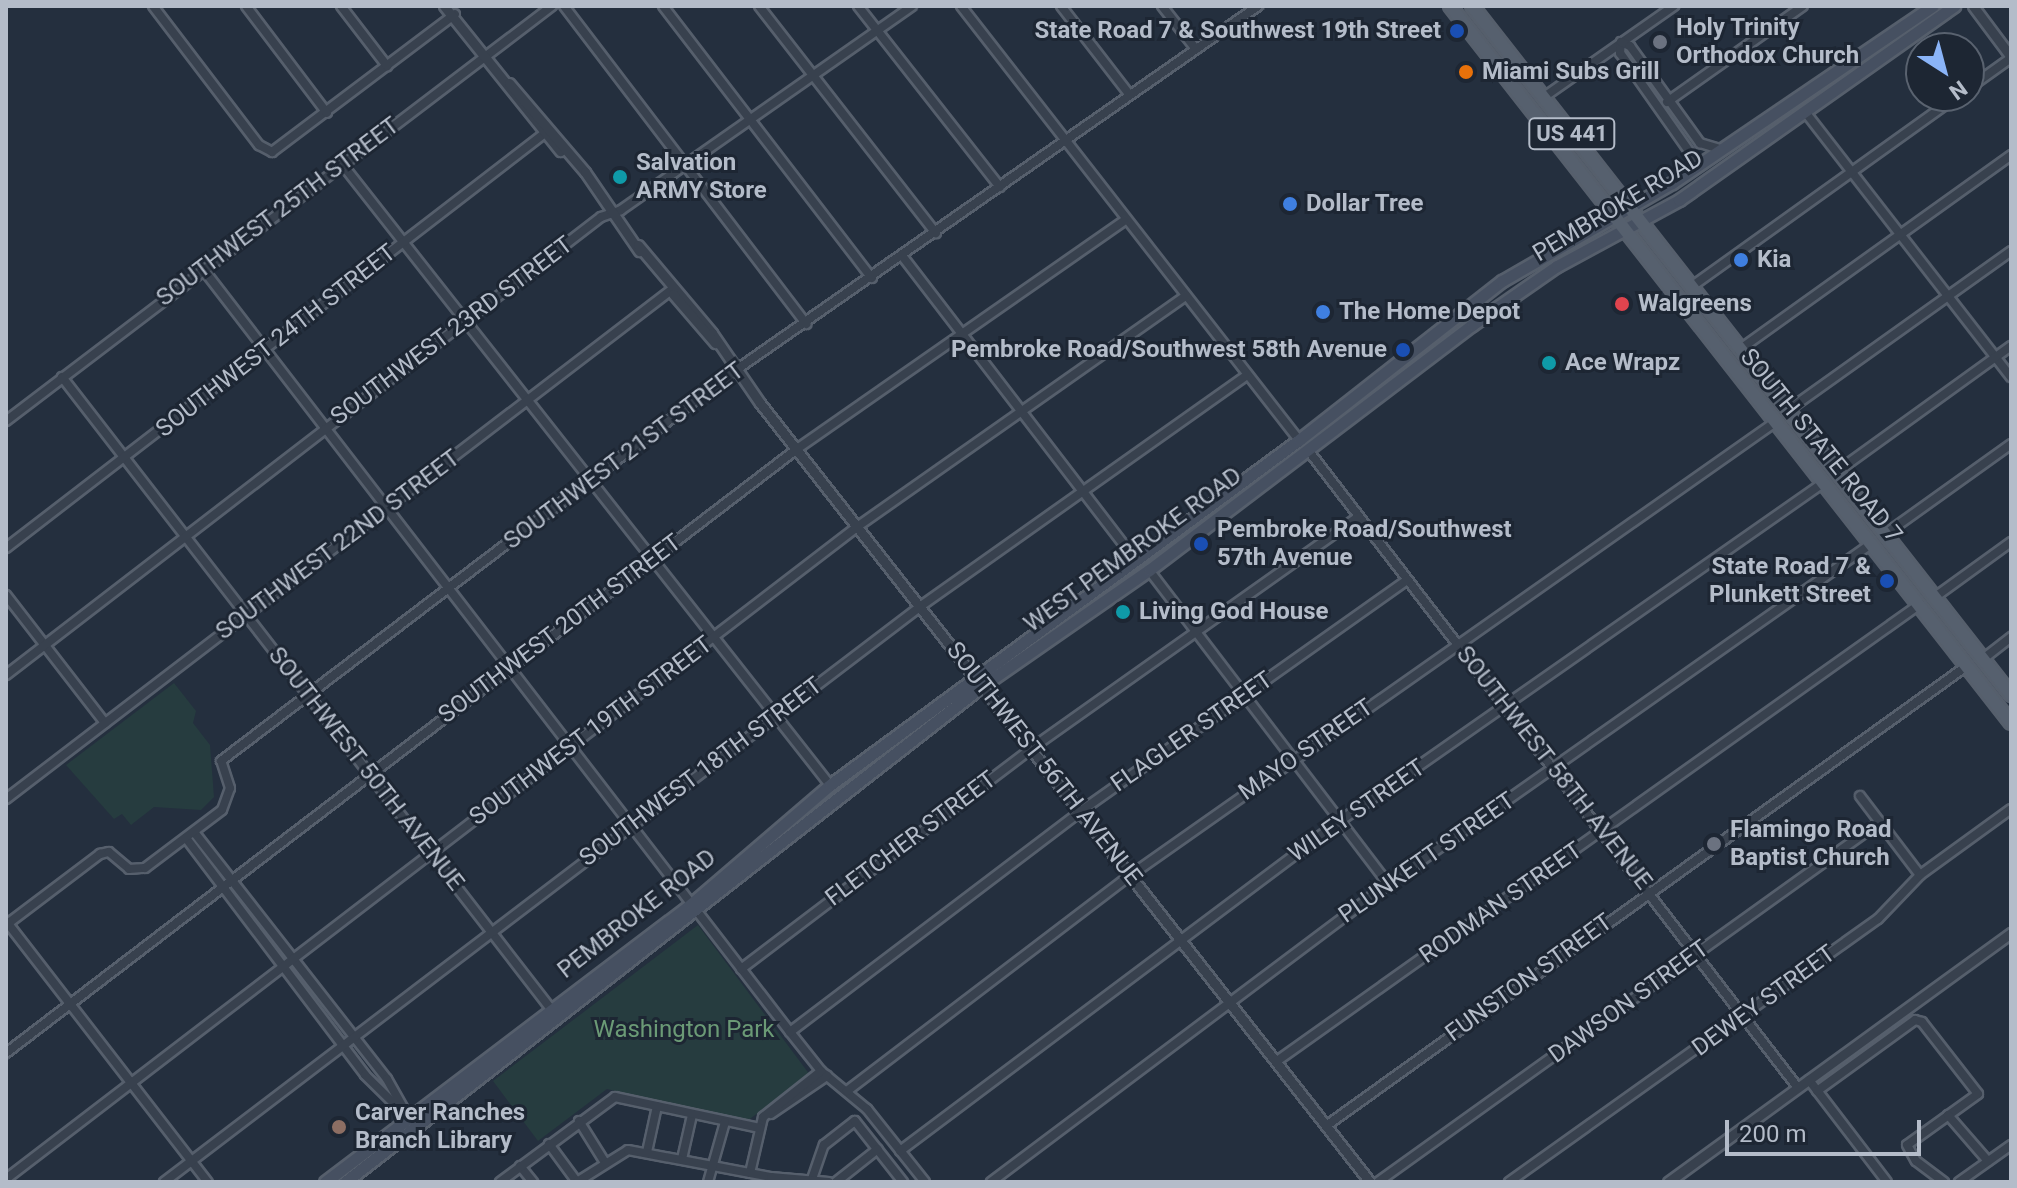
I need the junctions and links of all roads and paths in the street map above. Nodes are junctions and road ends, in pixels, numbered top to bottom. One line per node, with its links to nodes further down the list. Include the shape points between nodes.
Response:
1 (153, 6): 38 (street, via 259,145 272,152)
2 (246, 6): 38 (street)
3 (341, 6): 29 (street)
4 (444, 6): 22 (street, SOUTHWEST 56TH AVENUE)
5 (552, 6): 27 (street, SOUTHWEST 25TH STREET)
6 (564, 6): 46 (street)
7 (663, 6): 40 (street)
8 (759, 6): 30 (street)
9 (858, 6): 23 (street)
10 (912, 6): 23 (street, SOUTHWEST 23RD STREET)
11 (961, 6): 42 (street)
12 (1061, 6): 33 (street)
13 (1162, 6): 26 (street)
14 (1258, 6): 26 (street, SOUTHWEST 21ST STREET)
15 (1450, 6): 53 (main road, SOUTH STATE ROAD 7 / US 441)
16 (1674, 6): 24 (street)
17 (1803, 6): 35 (street)
18 (1932, 6): 25 (main road, PEMBROKE ROAD)
19 (1954, 6): 39 (main road, PEMBROKE ROAD)
20 (1973, 6): 28 (street)
21 (1471, 8): 34 (main road, SOUTH STATE ROAD 7 / US 441)
22 (454, 10): 27 (street, SOUTHWEST 56TH AVENUE); 29 (street)
23 (877, 30): 30 (street, SOUTHWEST 23RD STREET); 50 (street)
24 (1621, 42): 34 (street); 35 (street, via 1630,46); 36 (street, via 1620,53)
25 (1873, 45): 39 (main road, via 1810,93); 43 (main road, PEMBROKE ROAD)
26 (1196, 49): 33 (street, SOUTHWEST 21ST STREET)
27 (484, 53): 32 (street, SOUTHWEST 56TH AVENUE); 45 (street, SOUTHWEST 25TH STREET)
28 (2011, 57): 31 (street)
29 (387, 66): 38 (street)
30 (812, 75): 40 (street, SOUTHWEST 23RD STREET); 57 (street)
31 (1985, 76)
32 (509, 83): 41 (street, SOUTHWEST 56TH AVENUE); 49 (street, SOUTHWEST 56TH AVENUE)
33 (1129, 94): 42 (street, SOUTHWEST 21ST STREET)
34 (1544, 97): 51 (main road, SOUTH STATE ROAD 7 / US 441)
35 (1669, 100): 36 (street); 43 (street, via 1700,143)
36 (1659, 108): 47 (street, via 1691,154)
37 (1936, 112): 48 (street)
38 (327, 113)
39 (1806, 113): 48 (street); 55 (main road, PEMBROKE ROAD)
40 (750, 120): 46 (street, SOUTHWEST 23RD STREET); 64 (street)
41 (545, 133): 49 (street, SOUTHWEST 56TH AVENUE); 59 (street, SOUTHWEST 24TH STREET)
42 (1066, 142): 50 (street, SOUTHWEST 21ST STREET); 54 (street)
43 (1720, 149): 47 (main road, PEMBROKE ROAD)
44 (2011, 155): 58 (street)
45 (342, 164): 59 (street); 63 (street, SOUTHWEST 25TH STREET)
46 (685, 165): 52 (street, SOUTHWEST 23RD STREET); 70 (street)
47 (1691, 169): 51 (main road, PEMBROKE ROAD)
48 (1851, 173): 58 (street); 65 (street)
49 (587, 179): 52 (street, SOUTHWEST 56TH AVENUE)
50 (1000, 187): 57 (street, SOUTHWEST 21ST STREET)
51 (1628, 207): 53 (main road, PEMBROKE ROAD); 55 (main road, SOUTH STATE ROAD 7 / US 441)
52 (612, 212): 60 (street, SOUTHWEST 56TH AVENUE); 69 (street, SOUTHWEST 23RD STREET)
53 (1613, 216): 56 (main road, SOUTH STATE ROAD 7 / US 441); 81 (main road, PEMBROKE ROAD, via 1502,281)
54 (1125, 220): 67 (street); 71 (street, SOUTHWEST 20TH STREET)
55 (1640, 222): 56 (main road, PEMBROKE ROAD); 65 (main road, SOUTH STATE ROAD 7 / US 441)
56 (1624, 230): 86 (main road, SOUTH STATE ROAD 7 / US 441); 91 (main road, PEMBROKE ROAD, via 1524,289)
57 (936, 233): 62 (street, SOUTHWEST 21ST STREET)
58 (1900, 235): 68 (street); 75 (street)
59 (405, 241): 69 (street); 74 (street, SOUTHWEST 24TH STREET)
60 (638, 245): 66 (street, SOUTHWEST 56TH AVENUE); 72 (street, SOUTHWEST 56TH AVENUE)
61 (2011, 251): 68 (street)
62 (903, 257): 64 (street, SOUTHWEST 21ST STREET); 71 (street)
63 (203, 269): 74 (street); 79 (street, SOUTHWEST 25TH STREET)
64 (872, 278): 70 (street, SOUTHWEST 21ST STREET)
65 (1691, 287): 75 (main road, SOUTH STATE ROAD 7 / US 441)
66 (670, 291): 72 (street, SOUTHWEST 56TH AVENUE); 82 (street, SOUTHWEST 22ND STREET)
67 (1186, 296): 78 (street); 83 (street, SOUTHWEST 19TH STREET)
68 (1948, 296): 76 (street); 84 (street)
69 (467, 320): 82 (street); 87 (street, SOUTHWEST 23RD STREET)
70 (806, 324): 77 (street, SOUTHWEST 21ST STREET)
71 (962, 333): 83 (street); 90 (street, SOUTHWEST 20TH STREET)
72 (718, 345): 77 (street, SOUTHWEST 56TH AVENUE)
73 (2011, 346): 76 (street)
74 (264, 349): 87 (street); 92 (street, SOUTHWEST 24TH STREET)
75 (1739, 350): 84 (main road, SOUTH STATE ROAD 7 / US 441)
76 (1996, 357): 80 (street); 94 (street)
77 (737, 370): 90 (street, SOUTHWEST 56TH AVENUE); 95 (street, SOUTHWEST 21ST STREET)
78 (1247, 375): 88 (street); 98 (street, SOUTHWEST 18TH STREET)
79 (62, 377): 85 (street, SOUTHWEST 25TH STREET); 92 (street, SOUTHWEST 50TH AVENUE)
80 (2011, 377)
81 (1359, 394): 88 (main road, PEMBROKE ROAD); 91 (main road)
82 (529, 399): 95 (street); 100 (street, SOUTHWEST 22ND STREET)
83 (1023, 410): 98 (street); 103 (street, SOUTHWEST 19TH STREET)
84 (1787, 411): 94 (main road, SOUTH STATE ROAD 7 / US 441)
85 (6, 421)
86 (1774, 423): 93 (main road, SOUTH STATE ROAD 7 / US 441); 123 (street, MAYO STREET)
87 (326, 428): 100 (street); 105 (street, SOUTHWEST 23RD STREET)
88 (1299, 440): 99 (main road, via 1294,454); 101 (main road, WEST PEMBROKE ROAD)
89 (2011, 444): 104 (street)
90 (797, 449): 103 (street, SOUTHWEST 56TH AVENUE); 109 (street, SOUTHWEST 20TH STREET)
91 (1308, 450): 99 (main road, WEST PEMBROKE ROAD); 102 (street, SOUTHWEST 58TH AVENUE)
92 (124, 457): 105 (street, SOUTHWEST 50TH AVENUE); 108 (street, SOUTHWEST 24TH STREET)
93 (1810, 467): 94 (main road); 96 (main road, SOUTH STATE ROAD 7 / US 441)
94 (1835, 473): 97 (main road, SOUTH STATE ROAD 7 / US 441)
95 (591, 479): 109 (street); 113 (street, SOUTHWEST 21ST STREET)
96 (1823, 483): 97 (main road, via 1837,482); 107 (main road, SOUTH STATE ROAD 7 / US 441); 135 (street, WILEY STREET)
97 (1848, 490): 104 (main road, SOUTH STATE ROAD 7 / US 441)
98 (1083, 491): 110 (street); 117 (street, SOUTHWEST 18TH STREET)
99 (1250, 493): 111 (main road, WEST PEMBROKE ROAD)
100 (387, 507): 113 (street); 119 (street, SOUTHWEST 22ND STREET)
101 (1197, 516): 110 (main road, WEST PEMBROKE ROAD); 111 (main road, via 1185,534 1155,556)
102 (1358, 517): 112 (street, SOUTHWEST 58TH AVENUE); 120 (street, FLETCHER STREET)
103 (857, 527): 117 (street, SOUTHWEST 56TH AVENUE); 121 (street, SOUTHWEST 19TH STREET)
104 (1884, 535): 115 (main road, SOUTH STATE ROAD 7 / US 441)
105 (186, 537): 119 (street, SOUTHWEST 50TH AVENUE); 124 (street, SOUTHWEST 23RD STREET)
106 (2011, 542): 115 (street)
107 (1871, 544): 116 (main road, SOUTH STATE ROAD 7 / US 441); 143 (street, PLUNKETT STREET)
108 (6, 548)
109 (652, 560): 121 (street); 128 (street, SOUTHWEST 20TH STREET)
110 (1136, 561): 118 (main road, via 1129,576); 131 (main road, WEST PEMBROKE ROAD)
111 (1149, 570): 118 (main road, WEST PEMBROKE ROAD); 120 (street)
112 (1407, 580): 123 (street, SOUTHWEST 58TH AVENUE); 133 (street, FLAGLER STREET)
113 (449, 586): 128 (street); 132 (street, SOUTHWEST 21ST STREET)
114 (6, 595): 124 (street)
115 (1935, 597): 126 (main road, SOUTH STATE ROAD 7 / US 441)
116 (1920, 604): 125 (main road, SOUTH STATE ROAD 7 / US 441); 155 (street, RODMAN STREET)
117 (921, 606): 131 (street, SOUTHWEST 56TH AVENUE); 136 (street, SOUTHWEST 18TH STREET)
118 (1094, 606): 131 (main road, WEST PEMBROKE ROAD)
119 (246, 616): 132 (street, SOUTHWEST 50TH AVENUE); 137 (street, SOUTHWEST 22ND STREET)
120 (1195, 633): 133 (street); 141 (street, FLETCHER STREET)
121 (712, 637): 136 (street); 140 (street, SOUTHWEST 19TH STREET)
122 (2011, 637): 126 (street)
123 (1458, 645): 135 (street, SOUTHWEST 58TH AVENUE); 142 (street, MAYO STREET)
124 (45, 646): 129 (street, SOUTHWEST 23RD STREET); 137 (street)
125 (1957, 650): 126 (main road); 127 (main road, SOUTH STATE ROAD 7 / US 441)
126 (1983, 659): 130 (main road, SOUTH STATE ROAD 7 / US 441)
127 (1968, 665): 130 (main road); 138 (main road, SOUTH STATE ROAD 7 / US 441); 163 (street, FUNSTON STREET)
128 (511, 666): 140 (street); 144 (street, SOUTHWEST 20TH STREET)
129 (6, 675)
130 (1997, 678): 134 (main road, SOUTH STATE ROAD 7 / US 441)
131 (978, 682): 139 (main road, PEMBROKE ROAD); 141 (street, SOUTHWEST 56TH AVENUE); 145 (main road, PEMBROKE ROAD)
132 (308, 695): 144 (street, SOUTHWEST 50TH AVENUE); 156 (street, SOUTHWEST 21ST STREET, via 221,761 230,798)
133 (1243, 695): 142 (street); 150 (street, FLAGLER STREET)
134 (2011, 695)
135 (1506, 709): 143 (street, SOUTHWEST 58TH AVENUE); 151 (street, WILEY STREET)
136 (776, 716): 146 (street); 153 (street, SOUTHWEST 18TH STREET)
137 (105, 723): 148 (street, SOUTHWEST 22ND STREET)
138 (2011, 723)
139 (886, 744): 145 (main road, via 854,776); 146 (main road, PEMBROKE ROAD)
140 (572, 745): 153 (street); 157 (street, SOUTHWEST 19TH STREET)
141 (1032, 748): 150 (street, SOUTHWEST 56TH AVENUE); 173 (street, FLETCHER STREET)
142 (1293, 759): 151 (street); 158 (street, MAYO STREET)
143 (1554, 769): 155 (street, SOUTHWEST 58TH AVENUE); 161 (street, PLUNKETT STREET)
144 (369, 774): 157 (street, SOUTHWEST 50TH AVENUE); 160 (street, SOUTHWEST 20TH STREET)
145 (856, 784): 154 (main road, PEMBROKE ROAD)
146 (830, 785): 154 (main road, via 827,797); 164 (main road, PEMBROKE ROAD)
147 (1860, 796): 152 (street)
148 (6, 799)
149 (2011, 809): 159 (street, DEWEY STREET)
150 (1081, 811): 158 (street, SOUTHWEST 56TH AVENUE); 179 (street, FLAGLER STREET)
151 (1340, 821): 161 (street); 168 (street, WILEY STREET)
152 (1880, 822): 159 (street); 169 (street, DAWSON STREET)
153 (634, 823): 164 (street); 166 (street, SOUTHWEST 18TH STREET)
154 (795, 831): 164 (main road, PEMBROKE ROAD)
155 (1602, 832): 163 (street, SOUTHWEST 58TH AVENUE); 183 (street, RODMAN STREET)
156 (190, 835): 160 (street); 162 (street); 165 (street, via 137,870 109,852 100,854)
157 (431, 853): 166 (street, SOUTHWEST 50TH AVENUE); 170 (street, SOUTHWEST 19TH STREET)
158 (1131, 875): 168 (street, SOUTHWEST 56TH AVENUE); 189 (street, MAYO STREET)
159 (1920, 875): 178 (street, DEWEY STREET, via 1878,919)
160 (232, 880): 162 (street, SOUTHWEST 20TH STREET); 170 (street)
161 (1388, 884): 174 (street, PLUNKETT STREET)
162 (223, 886): 171 (street); 175 (street, SOUTHWEST 20TH STREET)
163 (1649, 891): 169 (street, SOUTHWEST 58TH AVENUE); 197 (street, FUNSTON STREET)
164 (694, 908): 172 (main road, PEMBROKE ROAD); 173 (street); 177 (main road, PEMBROKE ROAD)
165 (7, 923): 175 (street)
166 (492, 931): 176 (street, SOUTHWEST 50TH AVENUE); 180 (street, SOUTHWEST 18TH STREET)
167 (2011, 933): 186 (street)
168 (1180, 938): 174 (street, SOUTHWEST 56TH AVENUE); 202 (street, WILEY STREET)
169 (1698, 953): 178 (street, SOUTHWEST 58TH AVENUE); 227 (street, DAWSON STREET)
170 (293, 960): 171 (street, SOUTHWEST 19TH STREET); 180 (street)
171 (285, 966): 181 (street); 187 (street, SOUTHWEST 19TH STREET)
172 (606, 968): 176 (main road, PEMBROKE ROAD); 177 (main road)
173 (741, 969): 179 (street)
174 (1229, 1001): 183 (street, SOUTHWEST 56TH AVENUE); 225 (street, PLUNKETT STREET)
175 (70, 1004): 182 (street, SOUTHWEST 20TH STREET); 187 (street)
176 (551, 1009): 184 (main road, via 544,1023); 195 (main road, PEMBROKE ROAD)
177 (564, 1013): 184 (main road, PEMBROKE ROAD)
178 (1743, 1016): 188 (street, SOUTHWEST 58TH AVENUE); 228 (street, DEWEY STREET)
179 (790, 1032): 185 (street)
180 (354, 1037): 181 (street, SOUTHWEST 18TH STREET); 195 (street)
181 (344, 1046): 195 (street); 205 (street, SOUTHWEST 18TH STREET)
182 (6, 1053)
183 (1277, 1061): 197 (street, SOUTHWEST 56TH AVENUE)
184 (497, 1065): 195 (main road, PEMBROKE ROAD)
185 (824, 1074): 189 (street); 198 (street, via 783,1110 763,1117)
186 (1809, 1080): 188 (street); 190 (street)
187 (132, 1082): 205 (street); 212 (street, SOUTHWEST 19TH STREET)
188 (1798, 1088): 229 (street)
189 (847, 1091): 202 (street)
190 (1817, 1091): 193 (street, via 1915,1020 1928,1028 1978,1094); 230 (street)
191 (657, 1106): 192 (street); 194 (street, via 615,1097); 203 (street)
192 (692, 1115): 196 (street); 204 (street)
193 (1948, 1115): 207 (street); 231 (street, via 1907,1145 1916,1161)
194 (579, 1121): 199 (street); 206 (street)
195 (413, 1122): 211 (main road, PEMBROKE ROAD)
196 (725, 1122): 198 (street); 209 (street)
197 (1326, 1126): 226 (street, SOUTHWEST 56TH AVENUE)
198 (760, 1128): 210 (street)
199 (549, 1144): 208 (street); 219 (street)
200 (2011, 1145): 207 (street)
201 (878, 1149): 213 (street, via 855,1121 824,1145); 222 (street); 223 (street)
202 (900, 1151): 224 (street)
203 (647, 1152): 204 (street); 206 (street, via 622,1151)
204 (682, 1159): 209 (street)
205 (192, 1161): 214 (street, SOUTHWEST 18TH STREET); 215 (street)
206 (604, 1161): 219 (street)
207 (1988, 1161): 232 (street)
208 (520, 1166): 217 (street); 218 (street)
209 (713, 1166): 210 (street); 220 (street)
210 (750, 1173): 213 (street)
211 (342, 1176): 216 (main road, PEMBROKE ROAD)
212 (6, 1179)
213 (812, 1179): 221 (street)
214 (164, 1182)
215 (208, 1182)
216 (326, 1182)
217 (500, 1182)
218 (533, 1182)
219 (577, 1182)
220 (708, 1182)
221 (829, 1182)
222 (836, 1182)
223 (903, 1182)
224 (925, 1182)
225 (991, 1182)
226 (1370, 1182)
227 (1378, 1182)
228 (1509, 1182)
229 (1668, 1182)
230 (1887, 1182)
231 (1944, 1182)
232 (1959, 1182)

